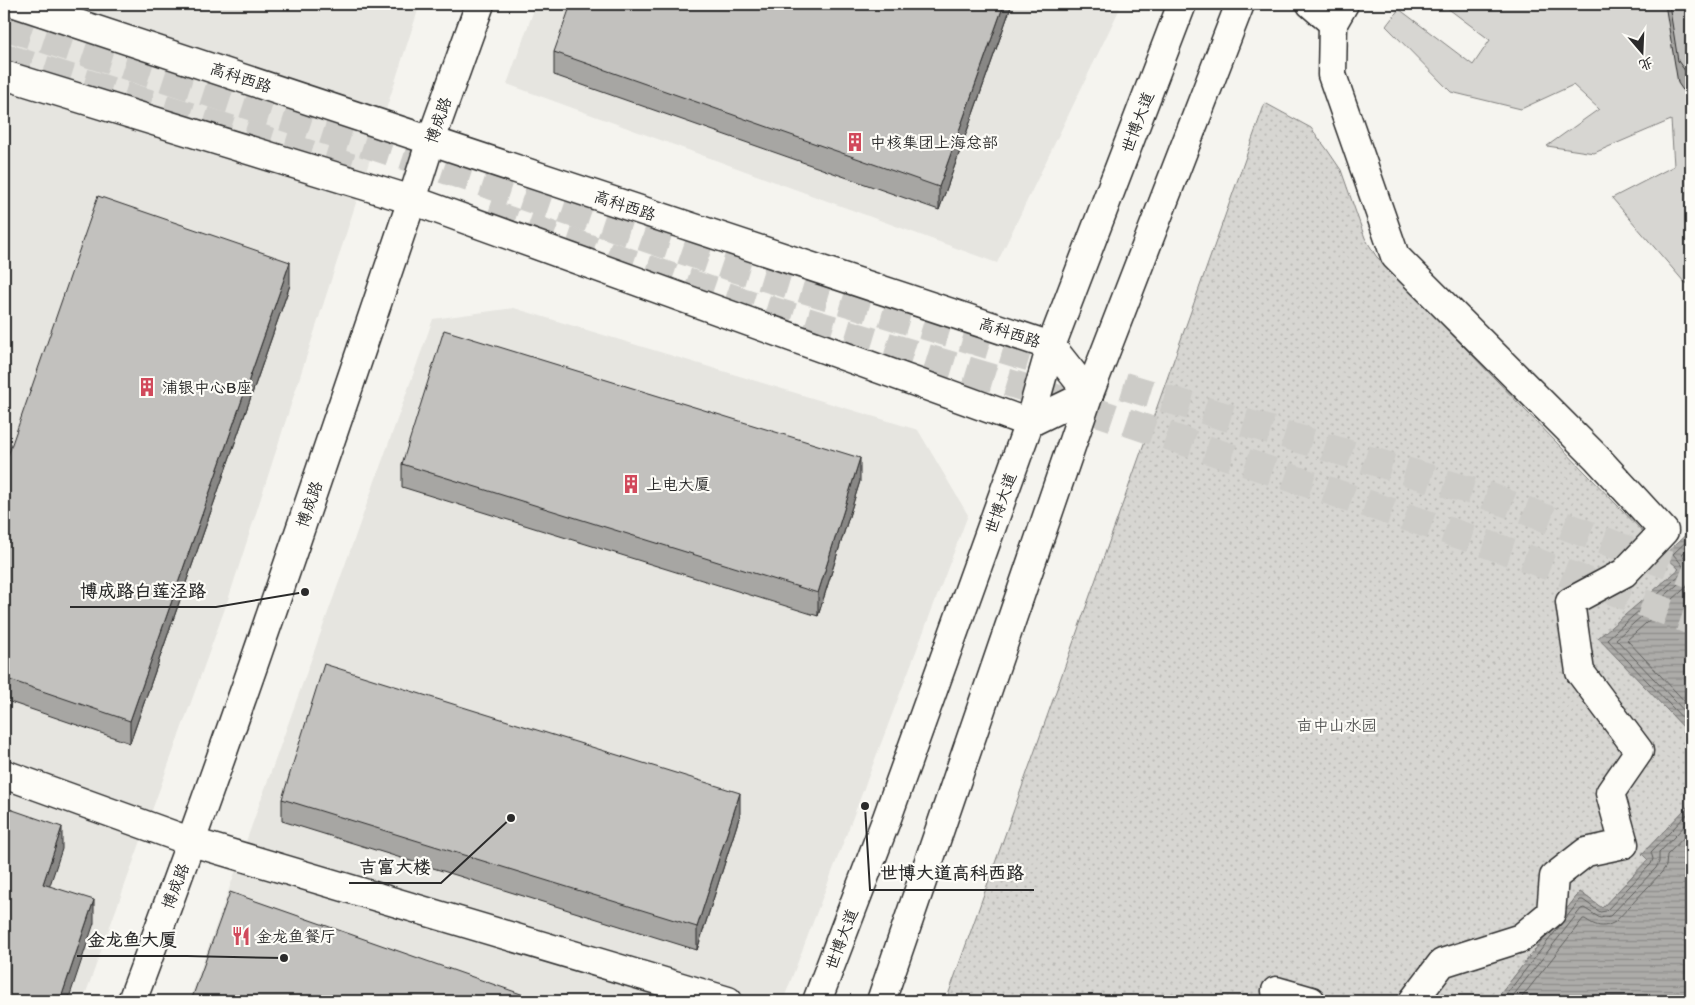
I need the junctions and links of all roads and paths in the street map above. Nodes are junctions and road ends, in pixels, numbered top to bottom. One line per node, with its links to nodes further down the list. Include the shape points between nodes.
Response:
1 (18, 4): 8 (main road, 高科西路)
2 (480, 4): 8 (main road, 博成路)
3 (1182, 4): 10 (main road, 世博大道)
4 (1240, 4): 11 (main road)
5 (1311, 4): 6 (main road)
6 (1338, 13): 21 (main road, via 1332,75 1395,256 1596,457 1664,532 1624,573 1570,602 1580,672 1639,751 1610,793 1624,844 1586,852 1554,877 1551,913 1520,938 1442,963)
7 (4, 75): 9 (main road)
8 (431, 140): 9 (main road, 博成路); 10 (main road, 高科西路)
9 (412, 200): 12 (main road); 14 (main road, 博成路)
10 (1052, 346): 11 (main road, 高科西路); 12 (main road, 世博大道)
11 (1089, 394): 12 (main road); 19 (main road)
12 (1029, 423): 18 (main road, 世博大道, via 887,818)
13 (4, 774): 14 (main road)
14 (192, 842): 16 (main road, 博成路); 17 (main road)
15 (1276, 991): 20 (main road)
16 (132, 1001)
17 (728, 1001)
18 (817, 1001)
19 (881, 1001)
20 (1311, 1001)
21 (1413, 1001)

